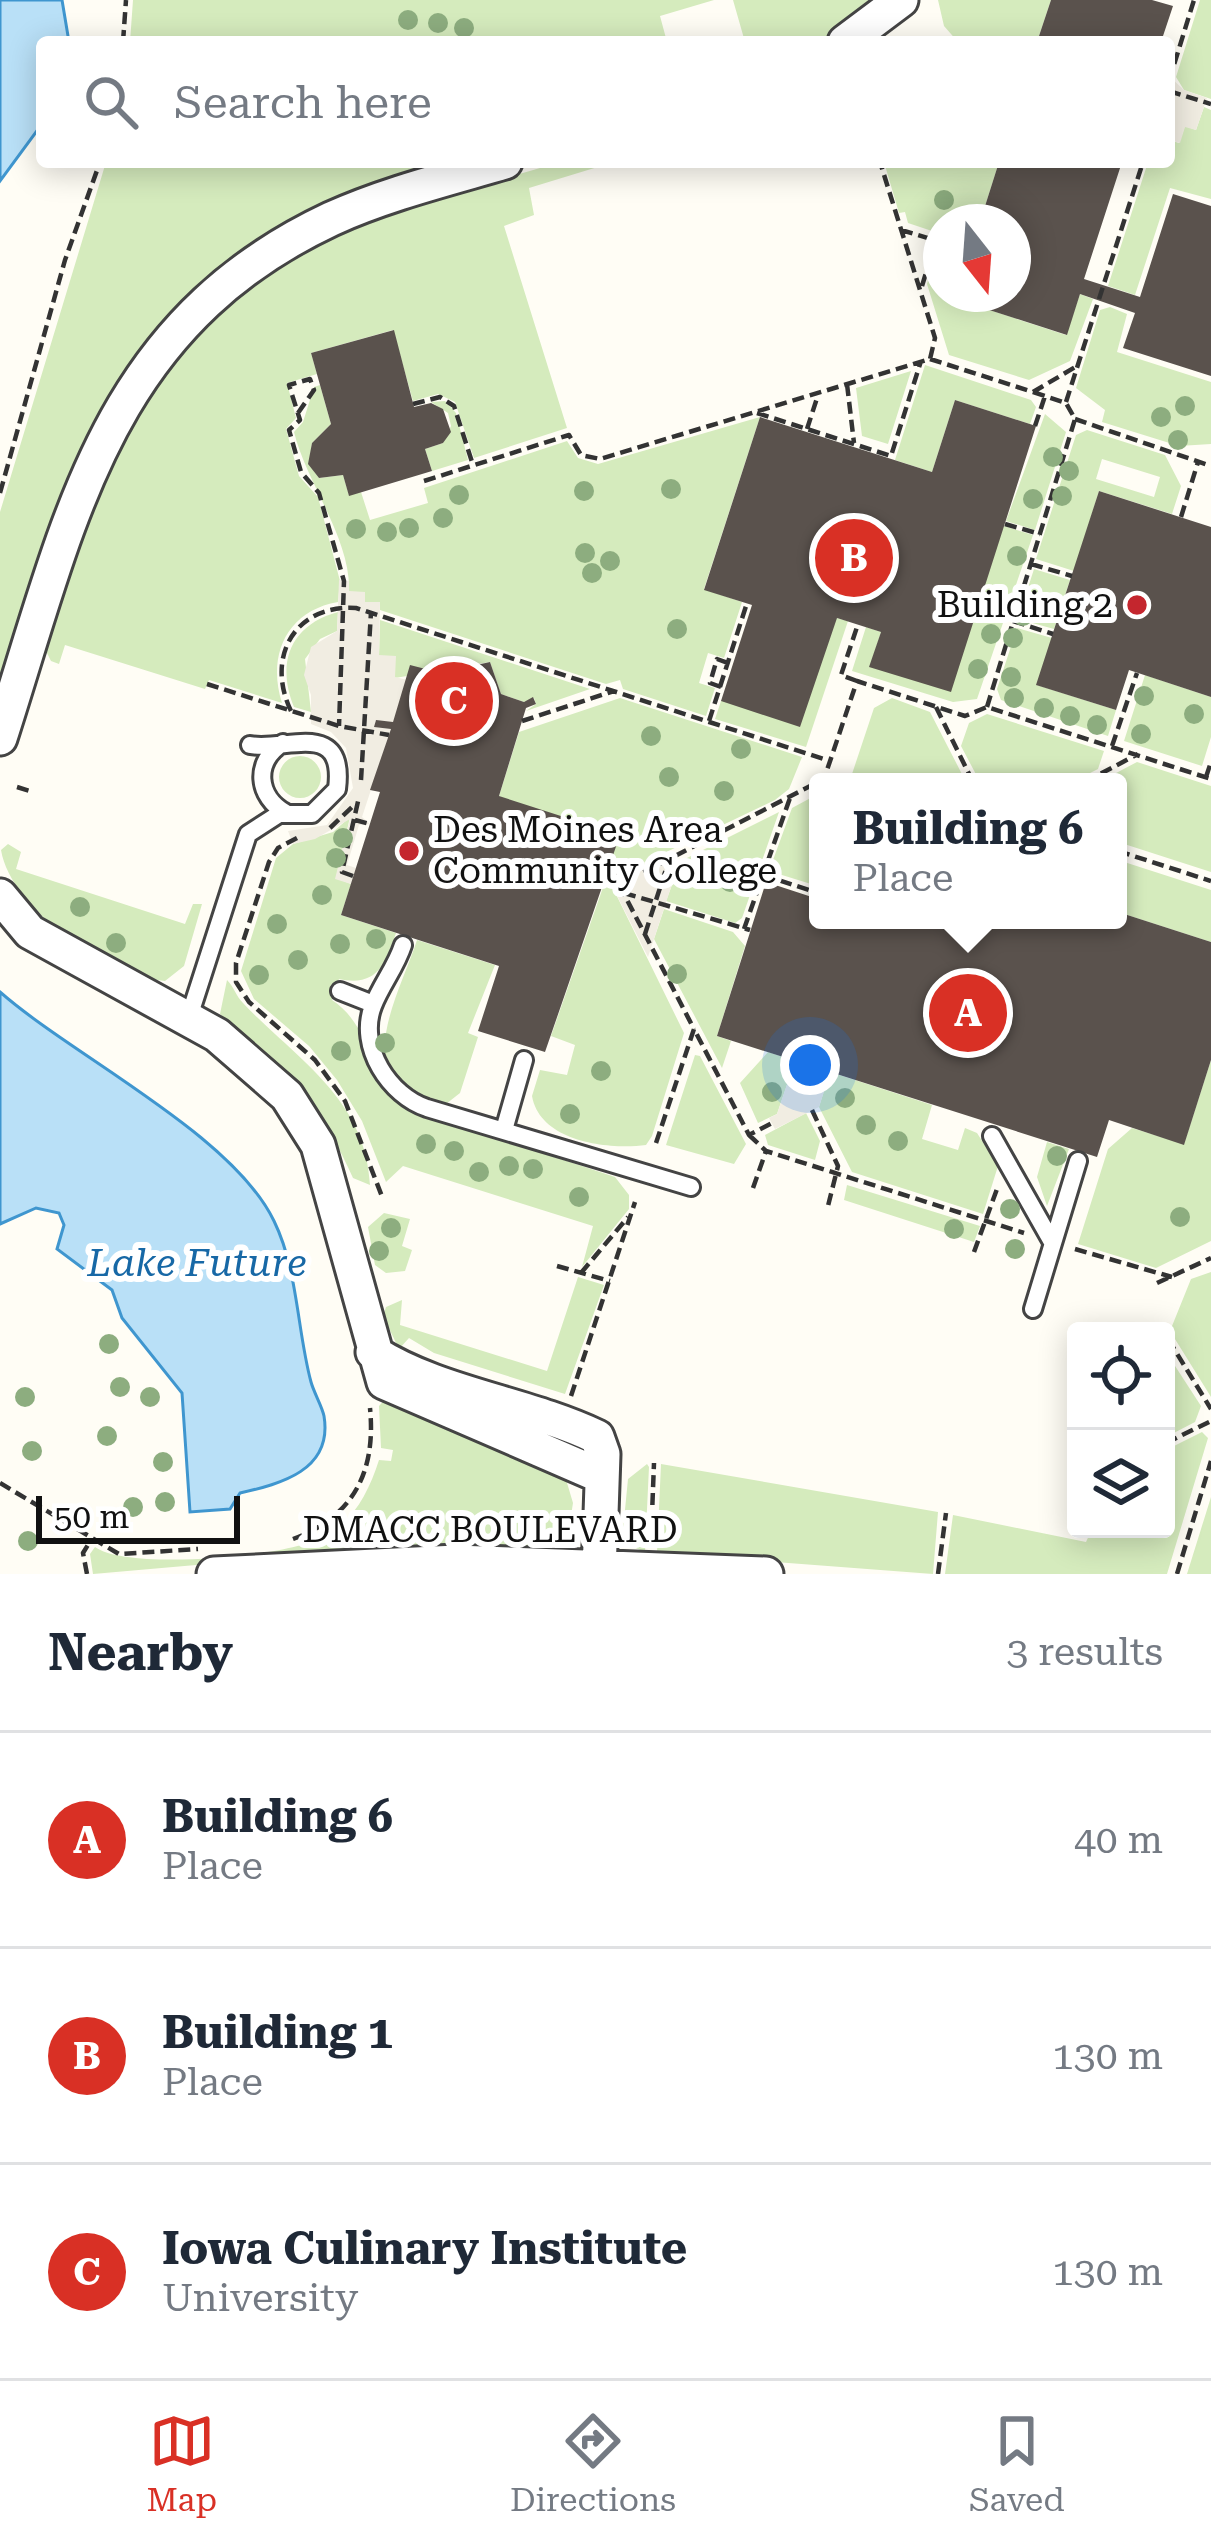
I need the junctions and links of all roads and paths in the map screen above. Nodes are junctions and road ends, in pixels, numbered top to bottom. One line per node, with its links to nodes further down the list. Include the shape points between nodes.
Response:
1 (126, 0): 4 (path)
2 (901, 0): 5 (street)
3 (1195, 0): 6 (path)
4 (123, 36)
5 (853, 36)
6 (1175, 62)
7 (1175, 93): 8 (path)
8 (1211, 104)
9 (98, 168): 36 (path)
10 (485, 168): 62 (street, via 302,234 213,296 157,353 87,472)
11 (882, 168): 13 (path)
12 (1140, 168): 19 (path)
13 (901, 230): 14 (path); 16 (path)
14 (923, 236)
15 (923, 283): 16 (path)
16 (920, 291): 17 (path, via 935,338)
17 (930, 359): 18 (path); 21 (path)
18 (921, 362): 20 (path); 31 (path, via 891,456)
19 (1077, 366): 21 (path); 24 (path)
20 (847, 384): 22 (path); 31 (path)
21 (1033, 392): 23 (path)
22 (819, 393): 26 (path); 30 (path)
23 (1045, 396): 24 (path); 29 (path)
24 (1066, 403): 28 (path)
25 (413, 404): 33 (path, via 440,398 454,406)
26 (754, 412): 30 (path); 33 (path, via 595,460 569,435)
27 (298, 413): 27 (path, via 290,385 315,381 314,390); 43 (path, via 289,430 301,472 319,493 344,581)
28 (1075, 419): 32 (path); 39 (path)
29 (1035, 426)
30 (807, 429): 31 (path)
31 (854, 444)
32 (1198, 462): 34 (path); 37 (path)
33 (473, 466): 35 (path)
34 (1211, 466)
35 (424, 481)
36 (0, 493)
37 (1181, 517)
38 (1005, 524): 39 (path)
39 (1040, 534): 40 (path)
40 (1031, 564): 41 (path); 45 (path)
41 (1072, 576)
42 (747, 603): 48 (path)
43 (343, 607): 44 (path); 56 (path, via 310,616 286,642 280,678); 59 (path)
44 (371, 612): 53 (path); 60 (path)
45 (1013, 622): 47 (path); 55 (path)
46 (858, 624): 50 (path, via 841,675)
47 (1053, 634)
48 (728, 663): 52 (path); 52 (path, via 717,659 710,683)
49 (1137, 673): 63 (path)
50 (857, 681): 54 (path); 65 (path)
51 (207, 684): 56 (path)
52 (721, 687): 58 (path)
53 (614, 691): 57 (path); 58 (path)
54 (936, 707): 55 (path, via 965,716); 68 (path)
55 (986, 707): 63 (path)
56 (290, 710): 59 (path)
57 (522, 721)
58 (710, 721): 65 (path)
59 (339, 726): 60 (path)
60 (368, 732): 61 (path); 74 (path)
61 (389, 735)
62 (0, 738)
63 (1112, 746): 64 (path)
64 (1138, 754): 69 (path); 71 (path)
65 (830, 760): 67 (path)
66 (1211, 762): 71 (path)
67 (824, 773)
68 (969, 773)
69 (1102, 773)
70 (262, 778): 77 (lane); 77 (lane, via 250,745 321,746 338,776 323,808); 80 (lane)
71 (1209, 778)
72 (17, 787): 75 (path)
73 (809, 787): 76 (path)
74 (359, 790): 78 (path); 81 (path, via 341,820)
75 (30, 791)
76 (791, 796): 84 (path); 85 (path)
77 (286, 814): 80 (lane)
78 (355, 820): 79 (path); 86 (path, via 342,872)
79 (370, 824)
80 (248, 834): 96 (lane)
81 (319, 834)
82 (310, 836): 110 (path, via 273,854 235,976 242,994 301,1045 345,1101)
83 (1127, 854): 87 (path)
84 (669, 860): 89 (path, via 640,874 609,866); 91 (path)
85 (763, 875): 88 (path); 91 (path, via 747,930)
86 (353, 876)
87 (1211, 881)
88 (809, 890)
89 (623, 893): 91 (path); 92 (path)
90 (0, 896): 96 (street, via 58,952)
91 (655, 902): 92 (path)
92 (644, 935): 97 (path)
93 (404, 945): 95 (lane)
94 (340, 991): 95 (lane)
95 (374, 1004): 101 (lane, via 371,1042 398,1093)
96 (189, 1017): 125 (street, via 255,1063 312,1133)
97 (694, 1029): 102 (path); 104 (path)
98 (524, 1060): 101 (lane)
99 (812, 1110): 107 (path)
100 (772, 1123): 102 (path)
101 (504, 1130): 108 (lane)
102 (749, 1135): 105 (path)
103 (992, 1136): 115 (lane)
104 (656, 1143)
105 (766, 1151): 107 (path); 109 (path)
106 (1078, 1161): 115 (lane)
107 (837, 1174): 112 (path); 114 (path)
108 (691, 1187)
109 (753, 1188)
110 (383, 1199)
111 (635, 1202): 113 (path)
112 (827, 1210)
113 (632, 1213): 119 (path); 121 (path)
114 (987, 1221): 115 (path); 116 (path)
115 (1052, 1242): 120 (path); 123 (lane)
116 (974, 1252)
117 (1211, 1258): 120 (path)
118 (557, 1267): 119 (path)
119 (581, 1273): 121 (path)
120 (1172, 1277): 122 (path)
121 (610, 1281): 126 (path, via 575,1390)
122 (1157, 1283)
123 (1033, 1309)
124 (1175, 1350): 127 (path)
125 (378, 1366): 132 (street); 132 (street, via 529,1408 597,1437); 136 (path, via 368,1399 373,1451 357,1492 326,1524)
126 (560, 1399)
127 (1211, 1409)
128 (1211, 1421): 129 (path)
129 (1175, 1439)
130 (1211, 1460): 143 (path)
131 (655, 1462): 138 (path)
132 (601, 1476): 139 (street)
133 (0, 1483): 135 (path)
134 (946, 1513): 142 (path)
135 (91, 1540): 137 (path, via 119,1554); 140 (path, via 83,1553)
136 (288, 1541)
137 (211, 1561): 139 (street, DMACC BOULEVARD)
138 (650, 1567): 139 (street, DMACC BOULEVARD); 141 (street, DMACC BOULEVARD)
139 (599, 1569)
140 (87, 1574)
141 (766, 1574)
142 (938, 1574)
143 (1177, 1574)

